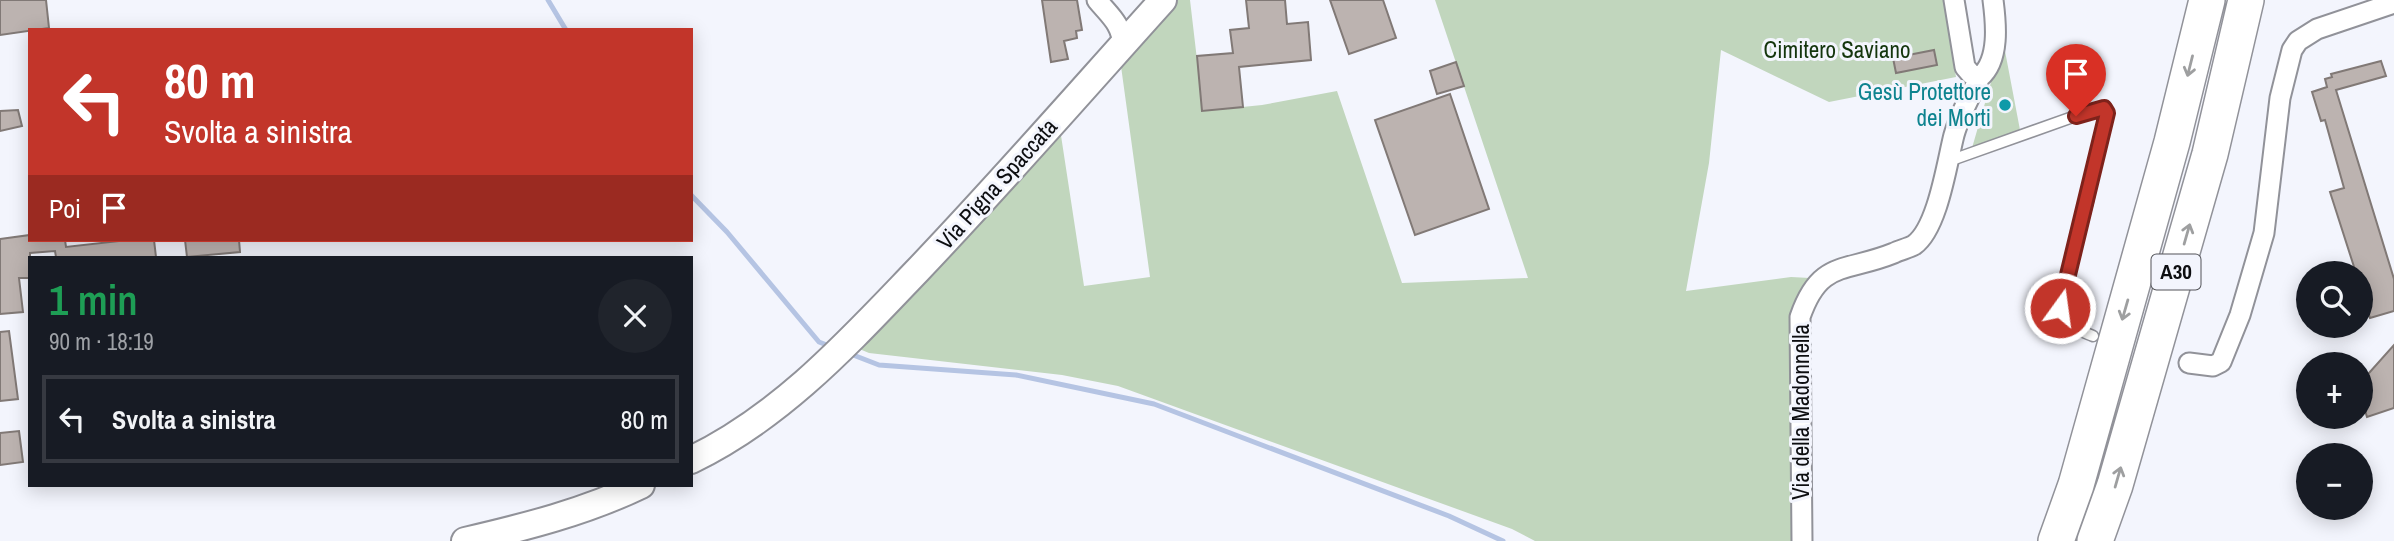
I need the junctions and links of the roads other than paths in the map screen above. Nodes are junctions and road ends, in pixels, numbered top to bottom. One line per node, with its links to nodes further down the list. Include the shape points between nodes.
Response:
1 (1097, 0): 8 (street, via 1116,19)
2 (1163, 0): 8 (main road, Via Pigna Spaccata)
3 (1954, 0): 9 (street, via 1965,67)
4 (1993, 0): 9 (street, Via della Madonnella, via 1993,53)
5 (2207, 0): 17 (highway, A30, one-way to 17, via 2172,142 2076,485)
6 (2246, 0): 18 (highway, A30, one-way to 6, via 2206,166)
7 (2394, 3): 12 (street, via 2317,29 2292,50 2280,98 2264,233 2240,314 2221,362 2213,366)
8 (1123, 45): 13 (main road, Via Pigna Spaccata, via 828,364 786,401)
9 (1980, 76): 10 (street, Via della Madonnella, via 1961,115)
10 (1949, 161): 11 (lane, via 2098,108 2106,110 2060,308 2070,326); 16 (street, Via della Madonnella, via 1925,232 1914,245 1842,267 1817,281 1807,298 1800,317)
11 (2093, 336)
12 (2189, 363)
13 (693, 459)
14 (637, 487): 15 (main road, via 536,524)
15 (465, 541)
16 (1802, 541)
17 (2056, 541)
18 (2095, 541)

